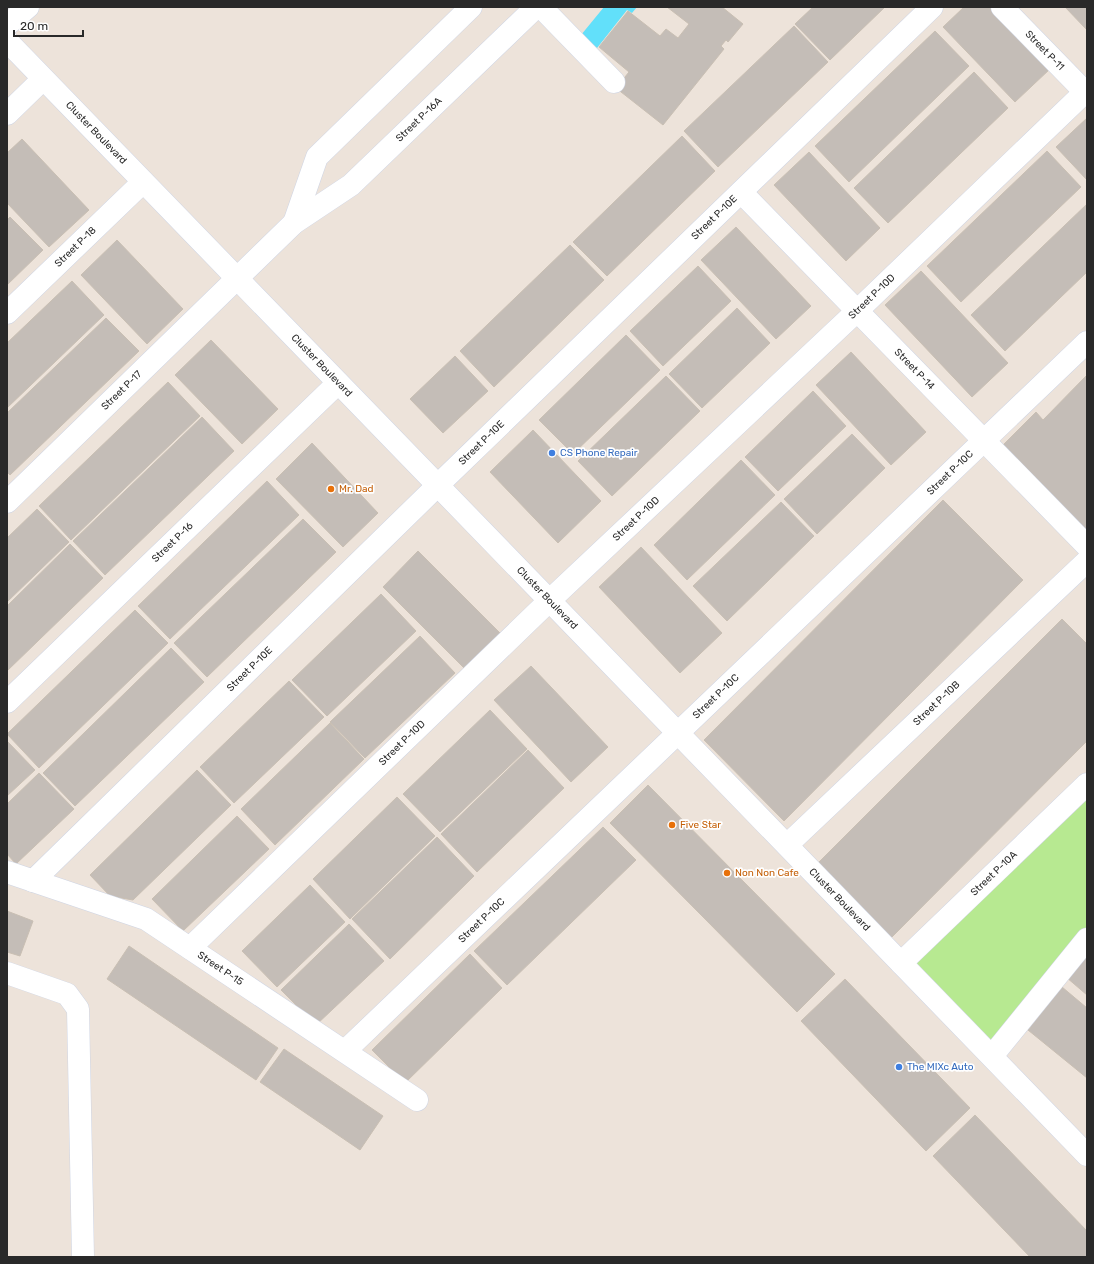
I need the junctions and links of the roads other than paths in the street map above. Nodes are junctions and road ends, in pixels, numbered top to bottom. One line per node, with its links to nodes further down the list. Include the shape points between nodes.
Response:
1 (28, 7): 7 (street)
2 (471, 7): 15 (street, Street P-16A, via 318,157)
3 (536, 7): 15 (street, Street P-16A, via 351,185)
4 (541, 7): 10 (street)
5 (932, 7): 14 (street, Street P-10E)
6 (1002, 7): 11 (street, Street P-11)
7 (7, 25)
8 (7, 41): 9 (street, Cluster Boulevard)
9 (43, 79): 12 (street); 13 (street, Cluster Boulevard)
10 (614, 82)
11 (1086, 93): 17 (street, Street P-10D)
12 (7, 114)
13 (143, 182): 16 (street, Cluster Boulevard); 18 (street, Street P-18)
14 (741, 192): 17 (street, Street P-14); 22 (street, Street P-10E)
15 (294, 223): 16 (street, Street P-16A)
16 (237, 279): 20 (street, Cluster Boulevard); 23 (street, Street P-17)
17 (857, 311): 21 (street, Street P-14); 26 (street, Street P-10D)
18 (7, 313)
19 (1087, 342): 21 (street, Street P-10C)
20 (338, 383): 22 (street, Cluster Boulevard); 27 (street, Street P-16)
21 (984, 440): 24 (street, Street P-14); 28 (street, Street P-10C)
22 (438, 485): 26 (street, Cluster Boulevard); 32 (street, Street P-10E)
23 (7, 502)
24 (1087, 546)
25 (1087, 561): 30 (street, Street P-10B)
26 (549, 601): 28 (street, Cluster Boulevard); 34 (street, Street P-10D)
27 (7, 702)
28 (677, 732): 30 (street, Cluster Boulevard); 37 (street, Street P-10C)
29 (1087, 784): 35 (street, Street P-10A)
30 (787, 845): 35 (street, Cluster Boulevard)
31 (7, 872): 32 (street, Street P-15)
32 (33, 881): 34 (street, Street P-15, via 146,919)
33 (1087, 939): 38 (street)
34 (190, 948): 37 (street, Street P-15)
35 (901, 963): 38 (street, Cluster Boulevard)
36 (7, 972): 41 (street, via 67,994 78,1009)
37 (345, 1051): 39 (street, Street P-15)
38 (992, 1056): 40 (street, Cluster Boulevard)
39 (417, 1100)
40 (1087, 1155)
41 (83, 1257)

